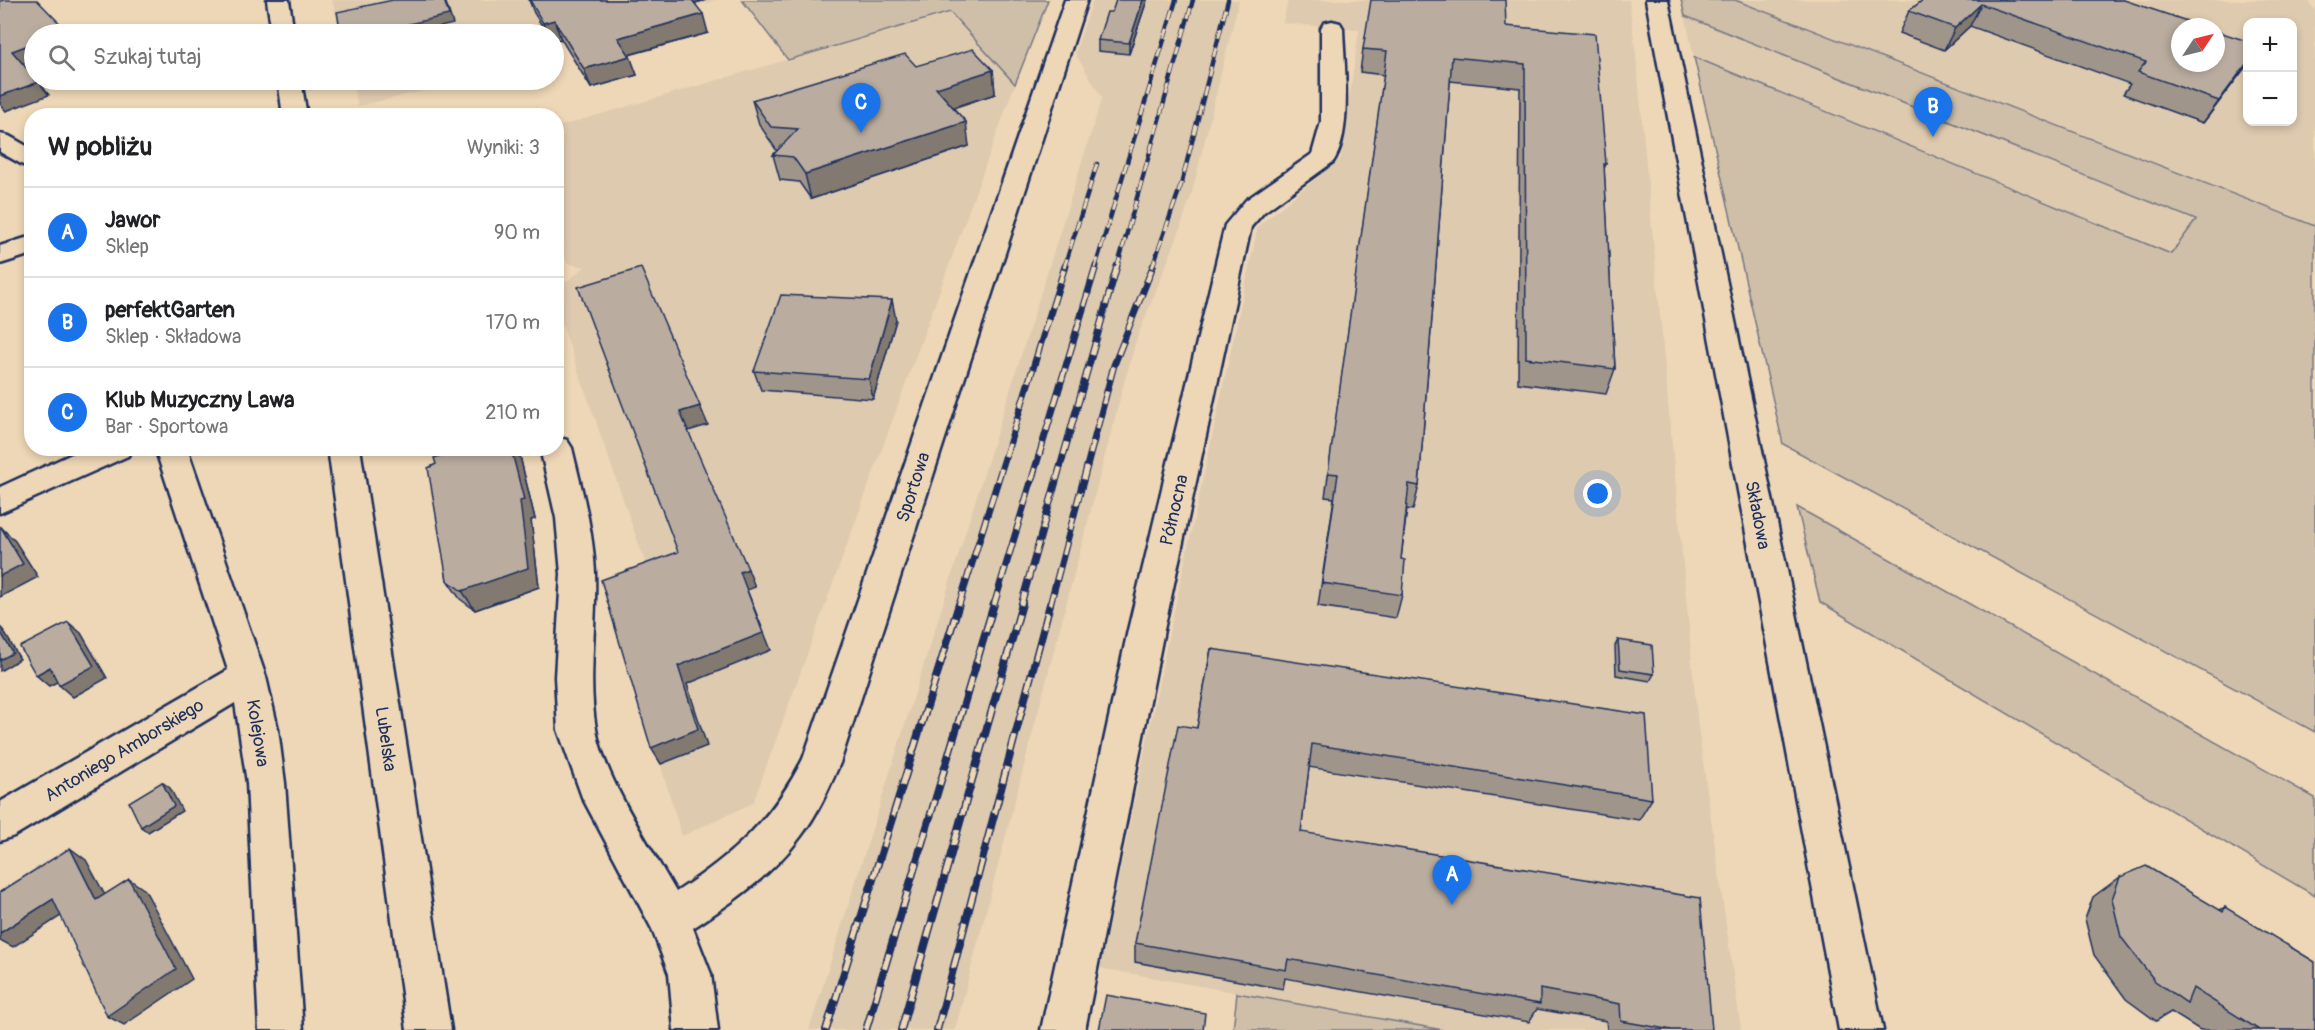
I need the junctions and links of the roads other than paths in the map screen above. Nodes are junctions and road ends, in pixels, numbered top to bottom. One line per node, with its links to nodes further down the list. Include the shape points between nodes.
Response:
1 (278, 0): 4 (street)
2 (1076, 0): 19 (street, Sportowa, via 821,762 799,805 770,843 717,890)
3 (1657, 0): 24 (street, Składowa)
4 (282, 24)
5 (1332, 28): 23 (street, Północna, via 1333,122 1324,157 1255,206 1238,225 1146,630)
6 (291, 90): 7 (street)
7 (294, 108)
8 (0, 141): 9 (street)
9 (24, 155)
10 (24, 247): 11 (street)
11 (0, 255)
12 (98, 456): 16 (street)
13 (174, 456): 17 (street, Kolejowa)
14 (345, 456): 21 (street, Lubelska)
15 (558, 456): 19 (street, via 573,518 578,574 573,677 577,730 596,785)
16 (0, 501)
17 (248, 677): 18 (street, Antoniego Amborskiego); 20 (street, Kolejowa, via 266,783)
18 (0, 823)
19 (669, 920): 22 (street, via 690,974)
20 (281, 1030)
21 (429, 1030)
22 (696, 1030)
23 (1063, 1030)
24 (1861, 1030)

